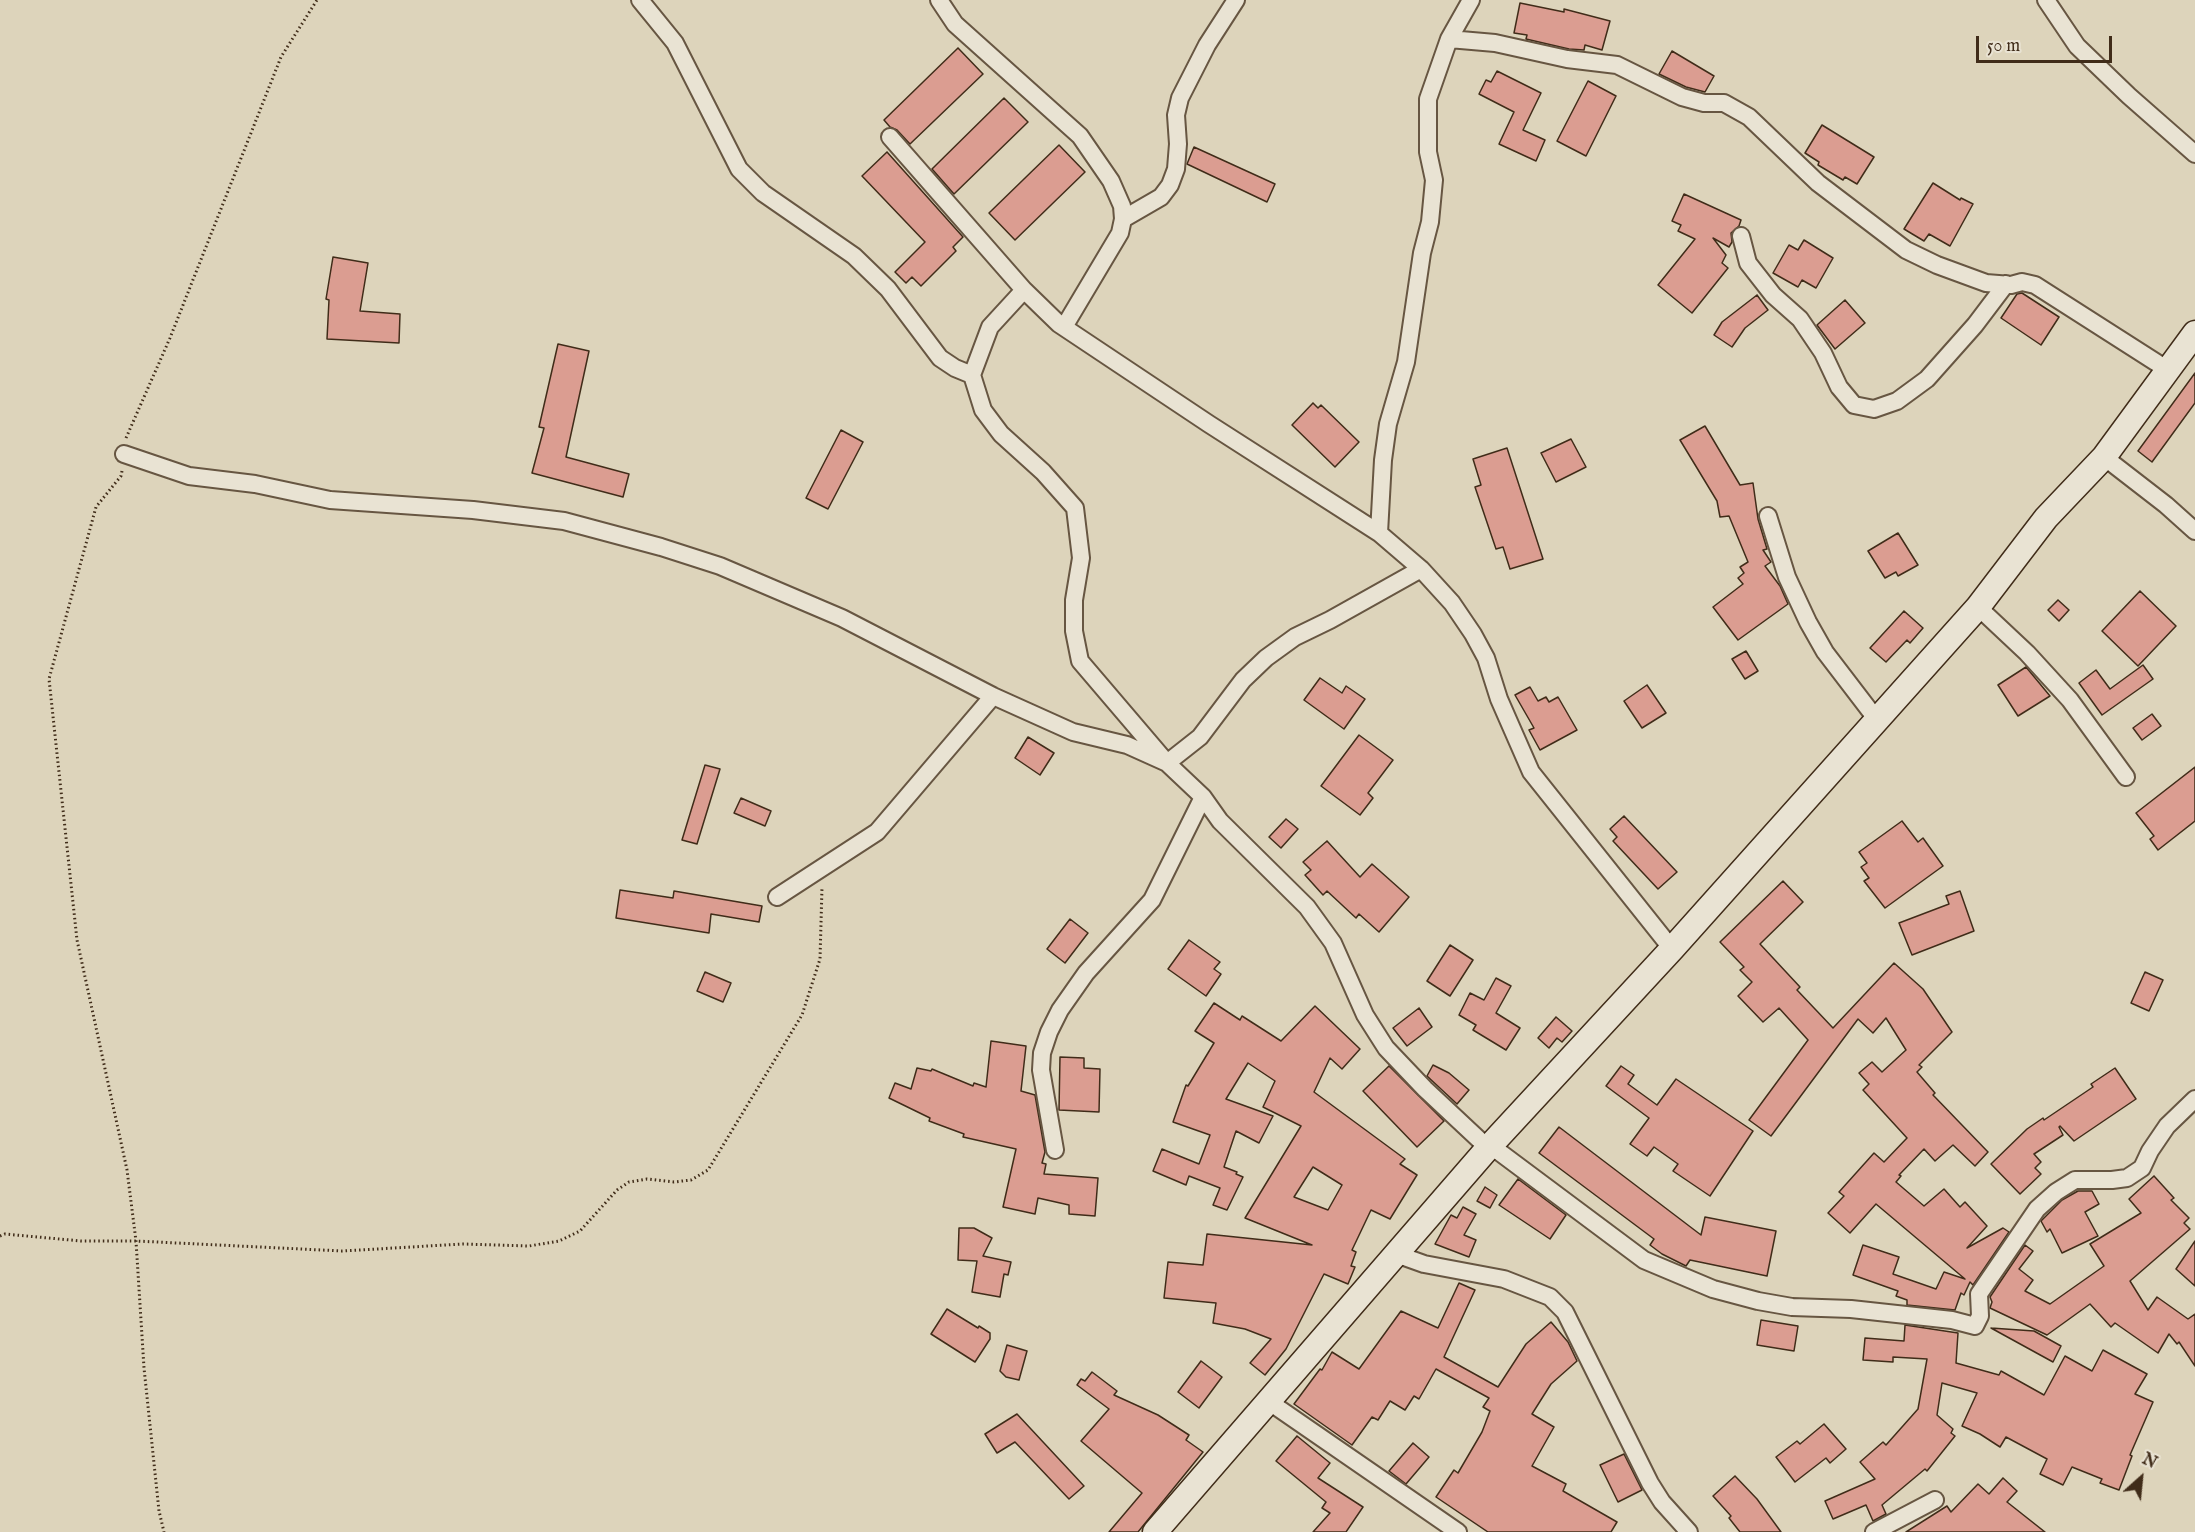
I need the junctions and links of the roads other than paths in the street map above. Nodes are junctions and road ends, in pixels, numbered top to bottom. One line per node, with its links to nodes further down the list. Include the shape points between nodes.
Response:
1 (640, 0): 16 (street, via 675,43 739,169 763,193 854,256 888,289 940,358)
2 (939, 0): 9 (street, via 955,24 1080,136 1112,181)
3 (1236, 0): 9 (street, via 1180,98 1176,115 1176,169 1170,185 1161,196)
4 (1471, 0): 6 (street)
5 (2046, 0): 8 (street, via 2077,46)
6 (1449, 39): 11 (street, via 1495,43 1617,65 1682,97 1724,103 1749,117 1818,183 1906,250 1986,283); 21 (street, via 1428,99 1428,153 1434,180 1430,222 1406,362 1388,424)
7 (890, 137): 12 (street)
8 (2195, 154)
9 (1123, 219): 13 (street, via 1120,233)
10 (1741, 236): 11 (street, via 1748,263 1773,295 1800,319 1823,353 1839,387 1854,405 1874,410 1897,401 1927,379)
11 (2006, 284): 15 (street, via 2035,285)
12 (1024, 290): 13 (street); 16 (street, via 990,327)
13 (1064, 327): 21 (street)
14 (2195, 333): 15 (main road)
15 (2168, 370): 18 (main road)
16 (972, 375): 26 (street, via 983,410 1001,434 1075,508 1081,558 1074,631 1080,661)
17 (124, 454): 24 (street, via 189,476 255,484 330,500 473,510 564,522 661,547 720,566 842,618)
18 (2104, 456): 20 (street); 23 (main road, via 2046,518)
19 (1768, 516): 25 (street, via 1787,577 1808,622)
20 (2195, 531)
21 (1379, 533): 22 (street)
22 (1421, 569): 26 (street, via 1295,637 1266,658 1243,680 1200,737); 30 (street, via 1473,634 1531,772)
23 (1978, 607): 25 (main road); 27 (street, via 2070,700)
24 (993, 696): 26 (street, via 1073,732 1127,745); 29 (street, via 877,832)
25 (1877, 720): 30 (main road)
26 (1167, 763): 28 (street)
27 (2126, 777)
28 (1203, 797): 32 (street, via 1220,821 1307,907 1333,943 1365,1015 1386,1048); 33 (street, via 1152,900 1086,973 1049,1032 1041,1070)
29 (777, 897)
30 (1672, 949): 32 (main road)
31 (2195, 1099): 32 (street, via 2167,1126 2142,1168 2127,1178 2075,1180 2037,1209 1979,1294 1980,1316 1975,1326 1851,1309 1792,1307 1713,1289 1644,1260 1498,1151)
32 (1488, 1148): 34 (main road)
33 (1055, 1150)
34 (1396, 1254): 35 (main road); 39 (street, via 1424,1264 1504,1279 1550,1298 1565,1312 1650,1483)
35 (1268, 1401): 37 (main road); 38 (street)
36 (1935, 1500): 40 (street)
37 (1155, 1532)
38 (1458, 1532)
39 (1689, 1532)
40 (1874, 1532)

